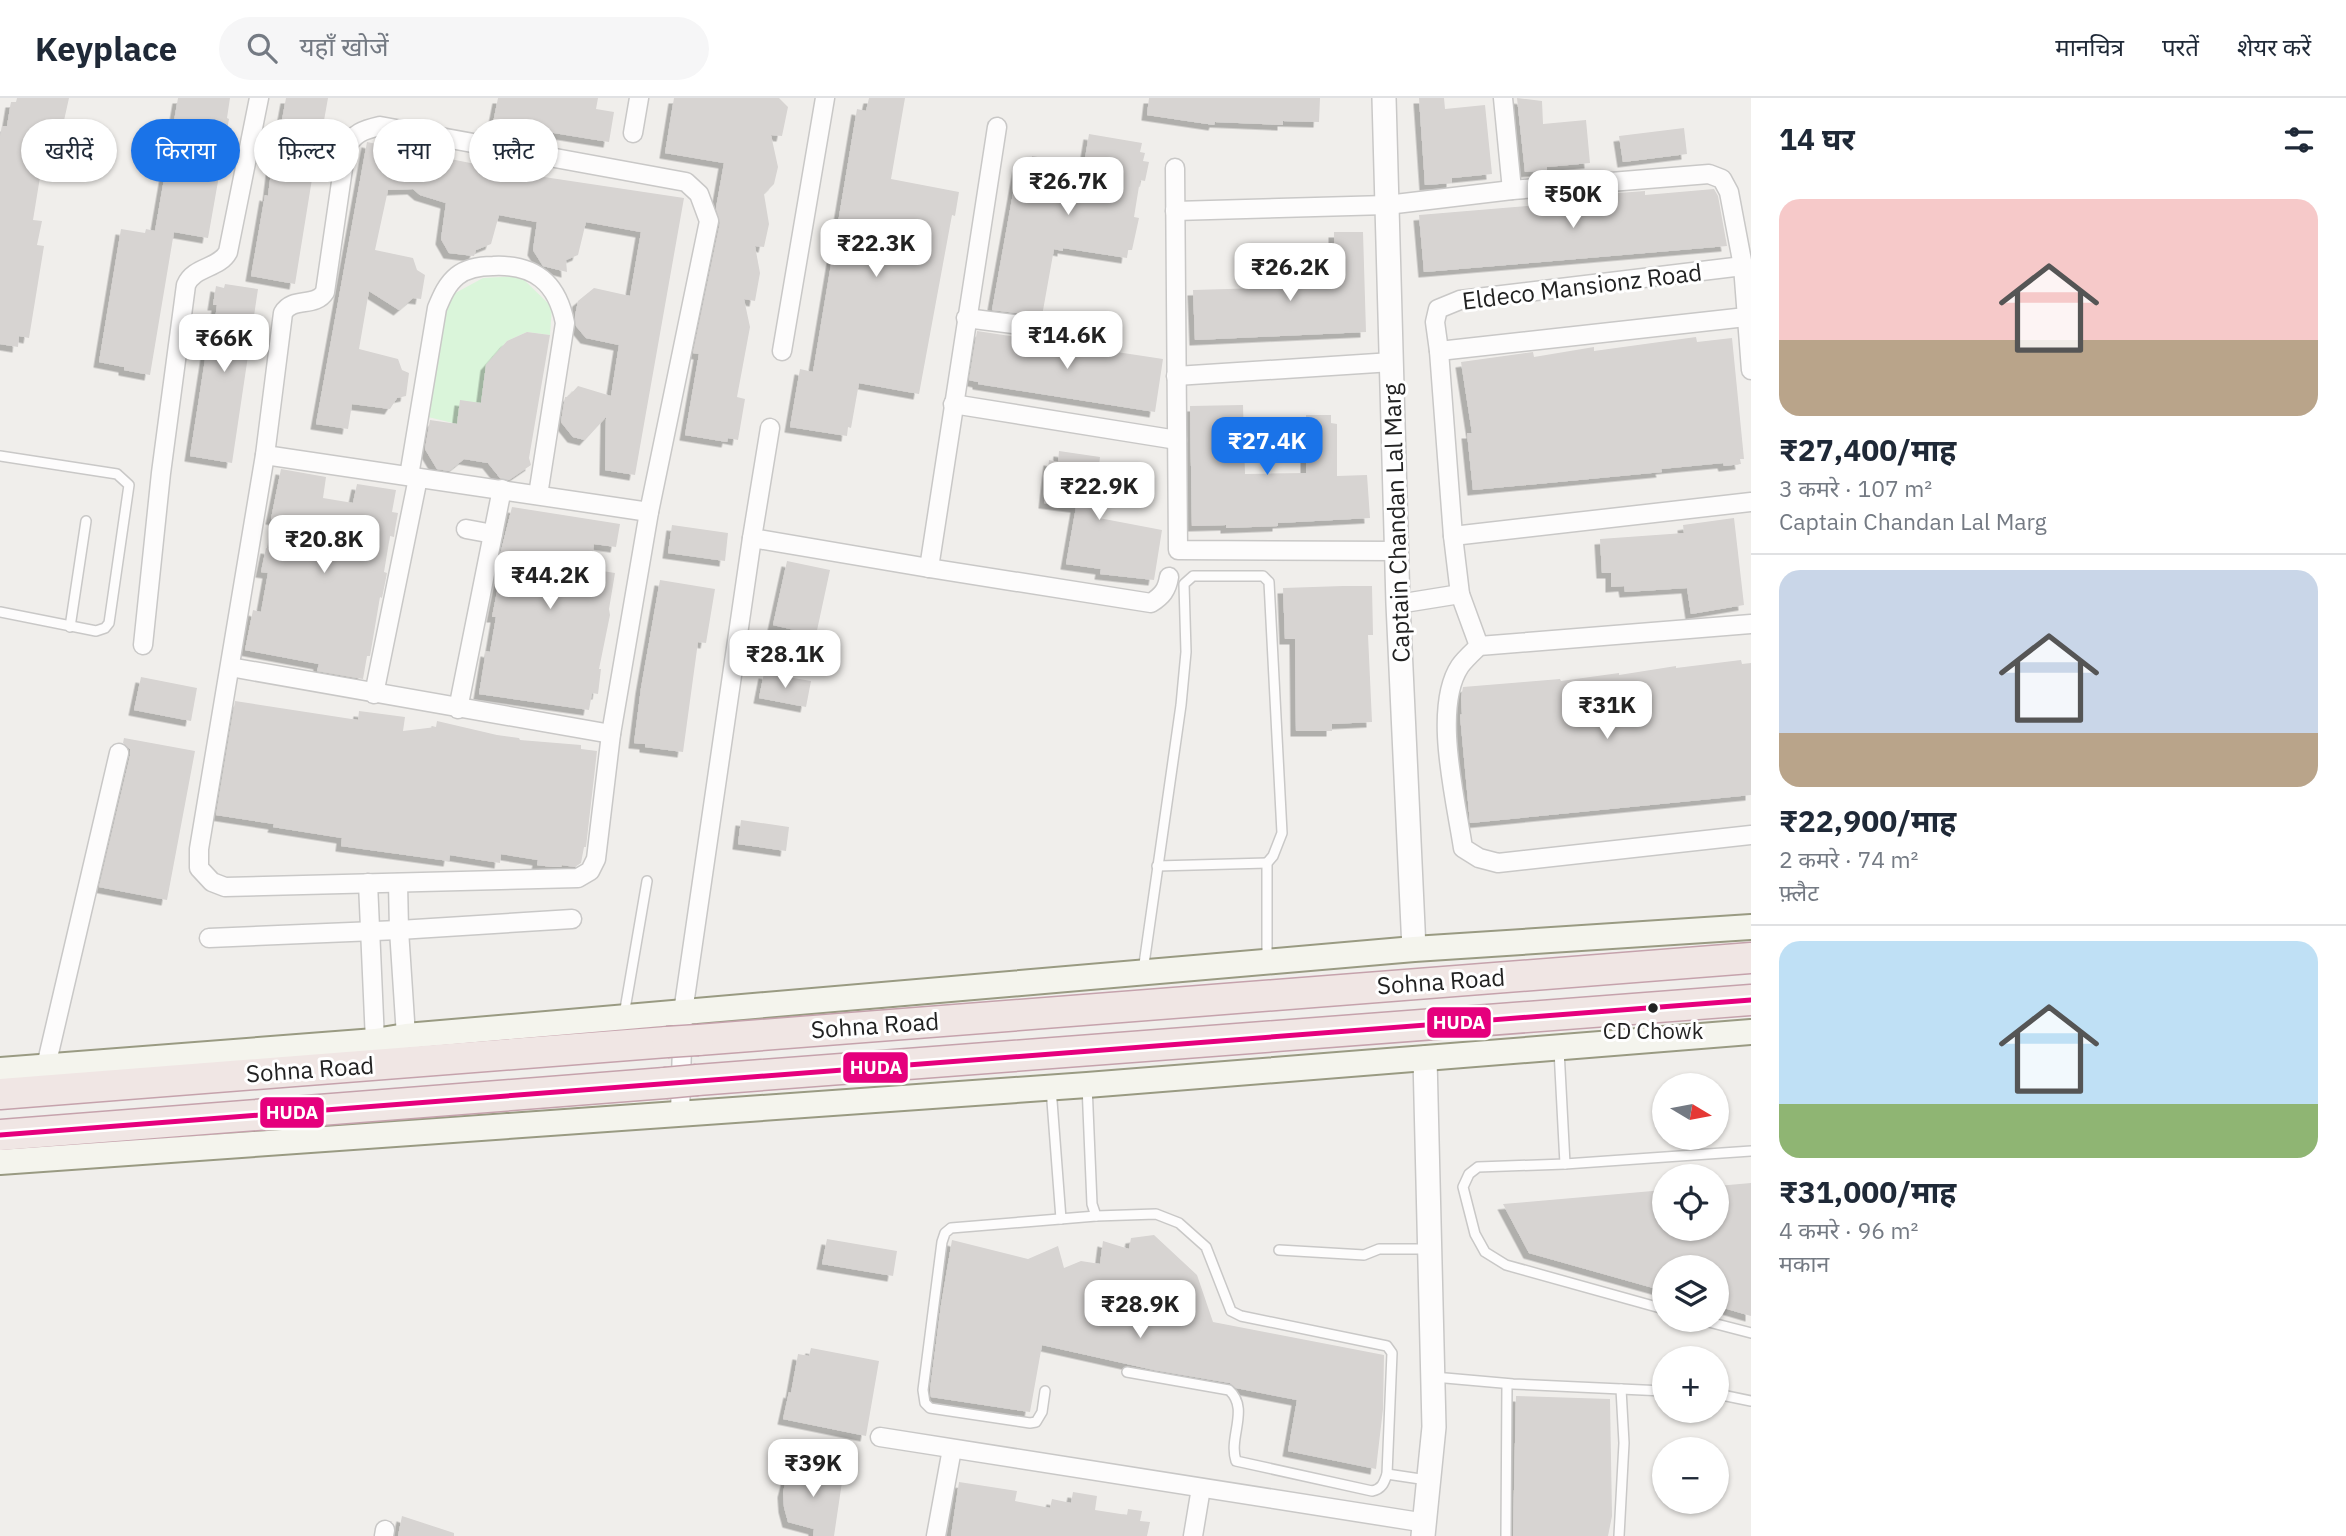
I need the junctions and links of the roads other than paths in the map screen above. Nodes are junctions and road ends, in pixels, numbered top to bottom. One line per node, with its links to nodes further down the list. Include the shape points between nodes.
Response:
1 (259, 98): 44 (street, via 228,251 222,261 192,275 186,285)
2 (639, 98): 7 (street)
3 (825, 98): 16 (street)
4 (1384, 98): 10 (street, Captain Chandan Lal Marg)
5 (1503, 98): 9 (street)
6 (997, 127): 14 (street)
7 (633, 133)
8 (1175, 168): 11 (street)
9 (1512, 190): 10 (street); 12 (street, via 1709,174 1721,179 1729,192)
10 (1387, 205): 11 (street); 18 (street, Captain Chandan Lal Marg)
11 (1175, 211): 20 (street)
12 (1743, 266): 13 (street); 17 (street, Eldeco Mansionz Road, via 1460,300 1438,309 1434,322)
13 (1746, 317): 17 (street, Eldeco Mansionz Road); 19 (street)
14 (966, 318): 15 (street); 21 (street)
15 (1060, 330)
16 (782, 351)
17 (1439, 351): 34 (street)
18 (1392, 362): 20 (street); 36 (street, Captain Chandan Lal Marg)
19 (1751, 370)
20 (1176, 376): 23 (street)
21 (953, 404): 23 (street); 37 (street)
22 (770, 428): 35 (street)
23 (1177, 440): 36 (street, via 1178,550)
24 (265, 455): 26 (street); 30 (street, via 284,313 292,304 317,300 325,292 346,148 352,136 380,126 686,182 699,194 709,221); 46 (street)
25 (0, 456): 43 (lane, via 117,474 129,485 109,623 96,631)
26 (414, 477): 27 (street); 28 (street, via 437,308 458,275 478,266 504,265 542,278 554,292 565,323); 47 (street)
27 (502, 489): 28 (street); 33 (street)
28 (538, 495): 30 (street)
29 (1751, 502): 34 (street)
30 (649, 512): 49 (street)
31 (86, 521): 43 (lane)
32 (466, 529): 33 (street)
33 (493, 534): 48 (street)
34 (1453, 536): 39 (street)
35 (752, 538): 37 (street); 67 (street)
36 (1397, 551): 40 (street, Captain Chandan Lal Marg)
37 (929, 568): 38 (street, via 1151,603 1161,597)
38 (1169, 577)
39 (1461, 594): 40 (street); 45 (street)
40 (1398, 604): 62 (street, Captain Chandan Lal Marg)
41 (0, 612): 43 (lane)
42 (1751, 624): 45 (street)
43 (70, 627)
44 (143, 645)
45 (1479, 646): 51 (street, via 1460,666 1451,687 1446,727 1463,848 1498,863)
46 (230, 667): 47 (street); 55 (street, via 199,868 212,882 225,887)
47 (374, 694): 48 (street)
48 (458, 709): 49 (street)
49 (611, 734): 56 (street, via 596,859 590,871 578,878)
50 (119, 753): 74 (street)
51 (1751, 835)
52 (1267, 863): 53 (lane); 53 (lane, via 1282,833 1269,582 1248,574 1193,576 1184,584 1186,652 1181,705); 64 (lane)
53 (1157, 866): 65 (lane)
54 (648, 881): 68 (lane)
55 (368, 883): 56 (street); 59 (street)
56 (398, 883): 60 (street)
57 (572, 919): 60 (street)
58 (1751, 927): 62 (main road)
59 (369, 930): 60 (street); 61 (street); 71 (street)
60 (398, 930): 70 (street)
61 (209, 938)
62 (1414, 949): 64 (main road)
63 (1751, 958): 78 (highway, Sohna Road, bridge)
64 (1267, 962): 65 (main road)
65 (1143, 973): 67 (main road)
66 (1751, 1000): 80 (highway, Sohna Road, bridge)
67 (684, 1012): 68 (main road); 79 (street)
68 (624, 1017): 70 (main road)
69 (1751, 1032): 72 (main road)
70 (406, 1036): 71 (main road)
71 (375, 1041): 74 (main road)
72 (1559, 1049): 73 (main road); 83 (lane)
73 (1425, 1058): 76 (main road); 86 (street)
74 (46, 1066): 75 (main road)
75 (0, 1070)
76 (1087, 1085): 77 (main road); 84 (lane)
77 (1051, 1087): 79 (main road); 85 (lane)
78 (0, 1094)
79 (680, 1114): 82 (main road)
80 (0, 1135)
81 (1751, 1151): 83 (lane)
82 (0, 1162)
83 (1565, 1164): 88 (lane, via 1478,1167 1469,1174 1463,1188 1475,1234 1485,1252 1506,1265)
84 (1096, 1216): 85 (lane); 101 (lane, via 1156,1214 1179,1223 1206,1247 1231,1311 1241,1316 1387,1346 1392,1353)
85 (1061, 1219): 96 (lane, via 951,1228 945,1233 923,1390 930,1408 1030,1423 1042,1412)
86 (1429, 1249): 87 (lane, via 1379,1249 1364,1255); 92 (street)
87 (1279, 1250)
88 (1652, 1306)
89 (1729, 1327): 90 (lane)
90 (1751, 1333)
91 (1128, 1371): 101 (lane, via 1229,1390 1239,1407 1236,1461 1373,1491 1379,1490)
92 (1432, 1376): 93 (lane); 102 (street)
93 (1507, 1384): 94 (lane); 107 (lane)
94 (1621, 1389): 95 (lane); 108 (lane)
95 (1652, 1390)
96 (1045, 1391)
97 (1729, 1396): 98 (lane)
98 (1751, 1401)
99 (880, 1437): 100 (street)
100 (952, 1449): 103 (street); 105 (street)
101 (1387, 1474): 102 (lane)
102 (1429, 1481): 104 (street)
103 (1201, 1488): 104 (street); 106 (street)
104 (1424, 1529)
105 (936, 1536)
106 (1193, 1536)
107 (1506, 1536)
108 (1619, 1536)

